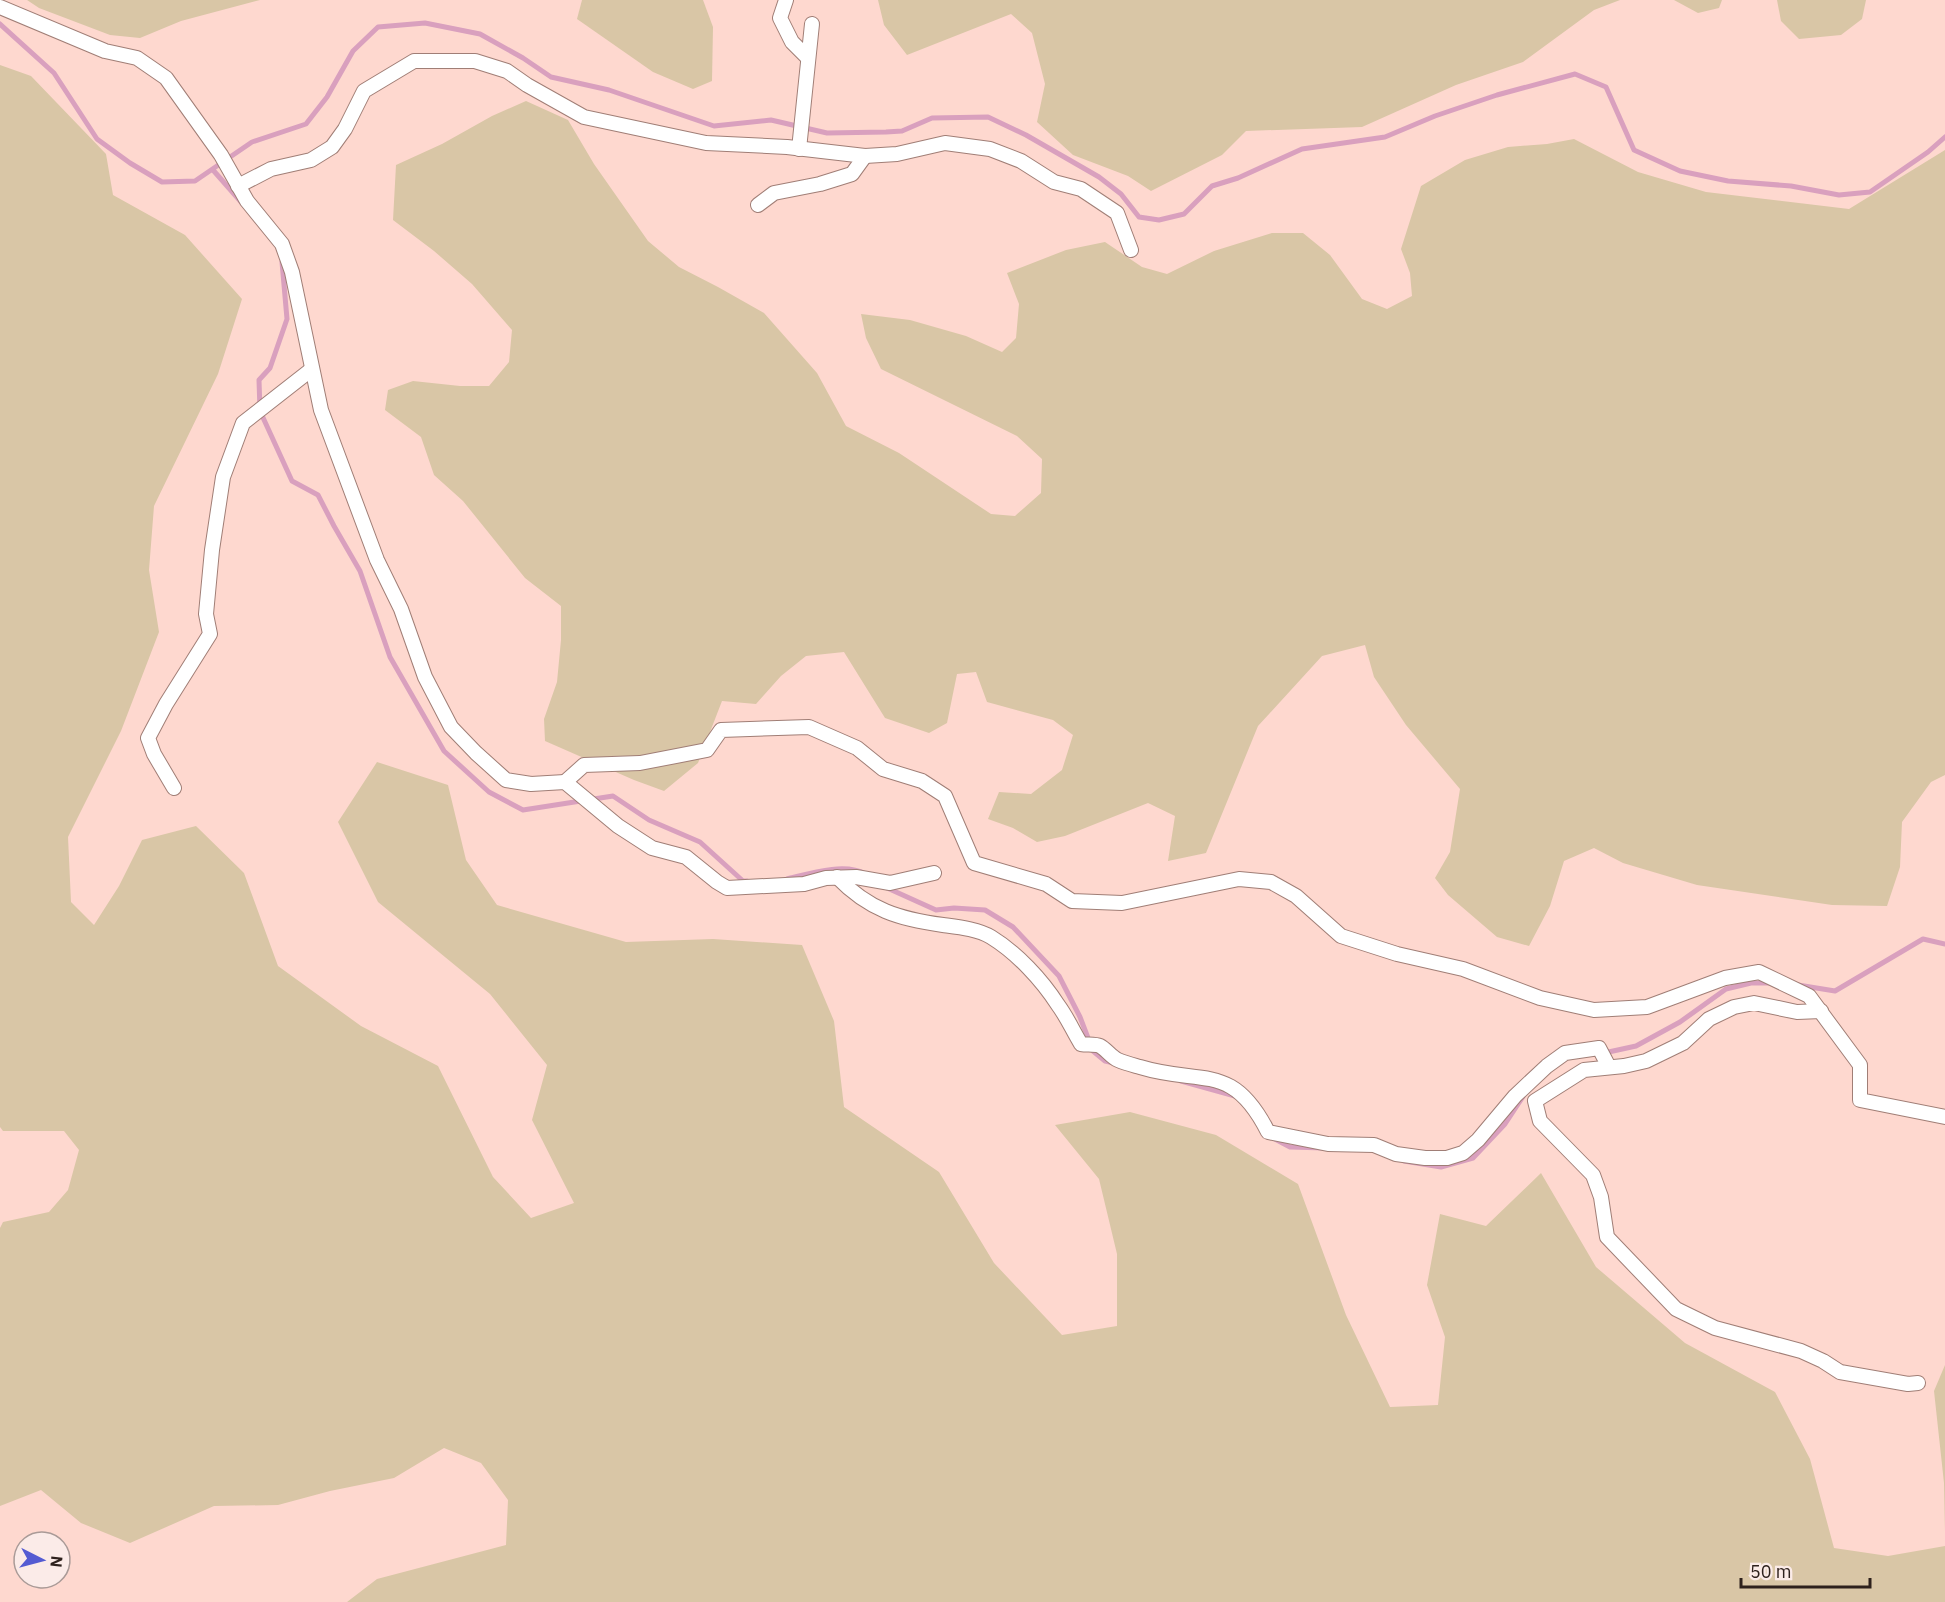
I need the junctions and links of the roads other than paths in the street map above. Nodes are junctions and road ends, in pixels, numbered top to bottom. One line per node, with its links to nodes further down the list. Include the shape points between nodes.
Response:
1 (786, 0): 4 (street, via 780,18 792,42)
2 (0, 7): 7 (street, via 105,51 138,58 166,78 221,154)
3 (812, 24): 4 (street)
4 (808, 58): 5 (street)
5 (800, 144): 6 (street); 7 (street, via 706,143 584,117 507,71 475,61 414,61 364,91 332,147 311,160 271,169)
6 (865, 156): 8 (street, via 852,174 774,193); 9 (street, via 897,154 945,143 990,149 1021,161 1054,182 1081,189 1117,213)
7 (238, 186): 10 (street, via 282,244 292,272)
8 (758, 205)
9 (1131, 250)
10 (312, 369): 11 (street, via 321,410 377,560 401,609 425,677 451,727 506,780 531,784); 12 (street, via 243,423 223,477 212,550 207,614 210,634 148,738)
11 (566, 782): 14 (street, via 652,848 686,857 727,888); 15 (street, via 584,765 640,763 707,750 721,730 809,727 857,748 883,769 922,781 945,796 974,863 1046,884 1072,901 1122,903 1239,879 1271,882 1296,896 1341,936 1463,969 1540,998 1594,1010 1647,1007 1725,978 1759,972 1809,996)
12 (174, 788)
13 (934, 873): 14 (street, via 890,883)
14 (837, 878): 16 (street, via 854,895 888,913 990,936 1042,984 1081,1044 1099,1046 1117,1060 1157,1072 1219,1081 1237,1089 1257,1111 1268,1132 1328,1144 1374,1145 1396,1154 1447,1158 1463,1153 1478,1140 1515,1096 1565,1053 1599,1048)
15 (1821, 1011): 16 (street, via 1797,1012 1754,1003 1734,1007 1709,1019 1683,1043 1646,1061); 17 (street, via 1860,1065 1860,1100)
16 (1608, 1065): 18 (street, via 1584,1070 1535,1101 1540,1121 1593,1175 1607,1237 1676,1310 1714,1328 1801,1351 1840,1372)
17 (1945, 1117)
18 (1918, 1383)

